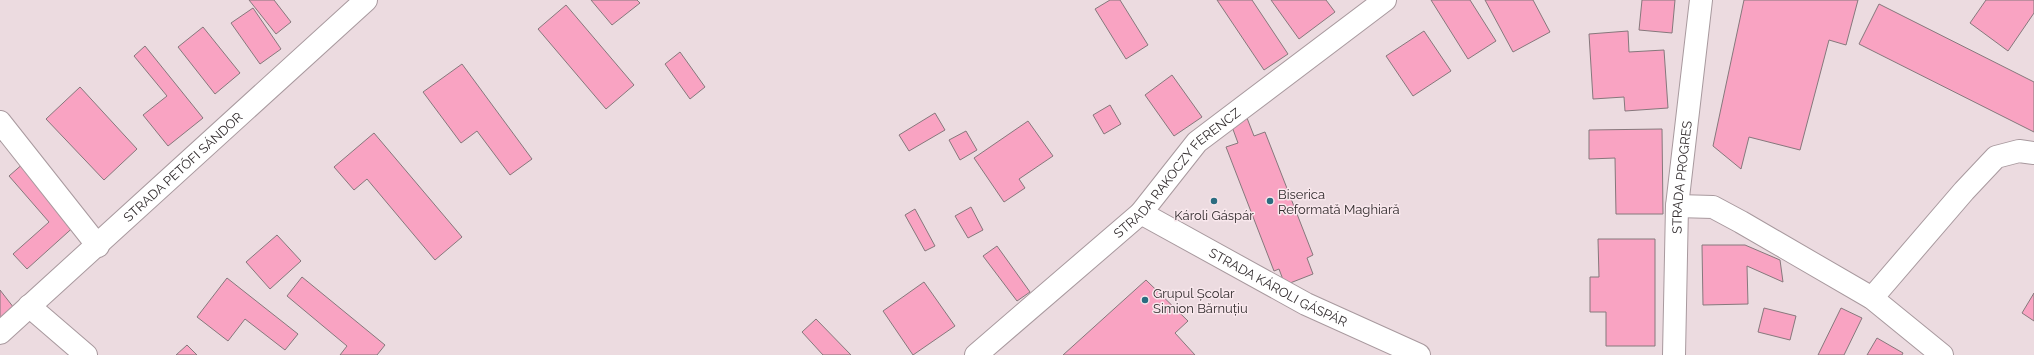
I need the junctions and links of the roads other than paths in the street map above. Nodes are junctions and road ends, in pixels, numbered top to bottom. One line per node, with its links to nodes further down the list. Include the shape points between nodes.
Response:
1 (366, 0): 8 (street, STRADA PETŐFI SÁNDOR)
2 (1385, 0): 7 (street, STRADA RAKOCZY FERENCZ, via 1197,142)
3 (1701, 0): 6 (street, STRADA PROGRES)
4 (0, 122): 8 (street)
5 (2034, 154): 9 (street, via 2019,151 1996,157)
6 (1677, 206): 9 (street, via 1714,208); 15 (street, STRADA PROGRES)
7 (1141, 213): 13 (street, STRADA RAKOCZY FERENCZ); 14 (street, STRADA KÁROLI GÁSPÁR, via 1306,304)
8 (98, 246): 10 (street, STRADA PETŐFI SÁNDOR)
9 (1872, 298): 16 (street)
10 (29, 306): 11 (street, STRADA PETŐFI SÁNDOR); 12 (street)
11 (0, 333)
12 (86, 355)
13 (976, 355)
14 (1419, 355)
15 (1674, 355)
16 (1942, 355)

